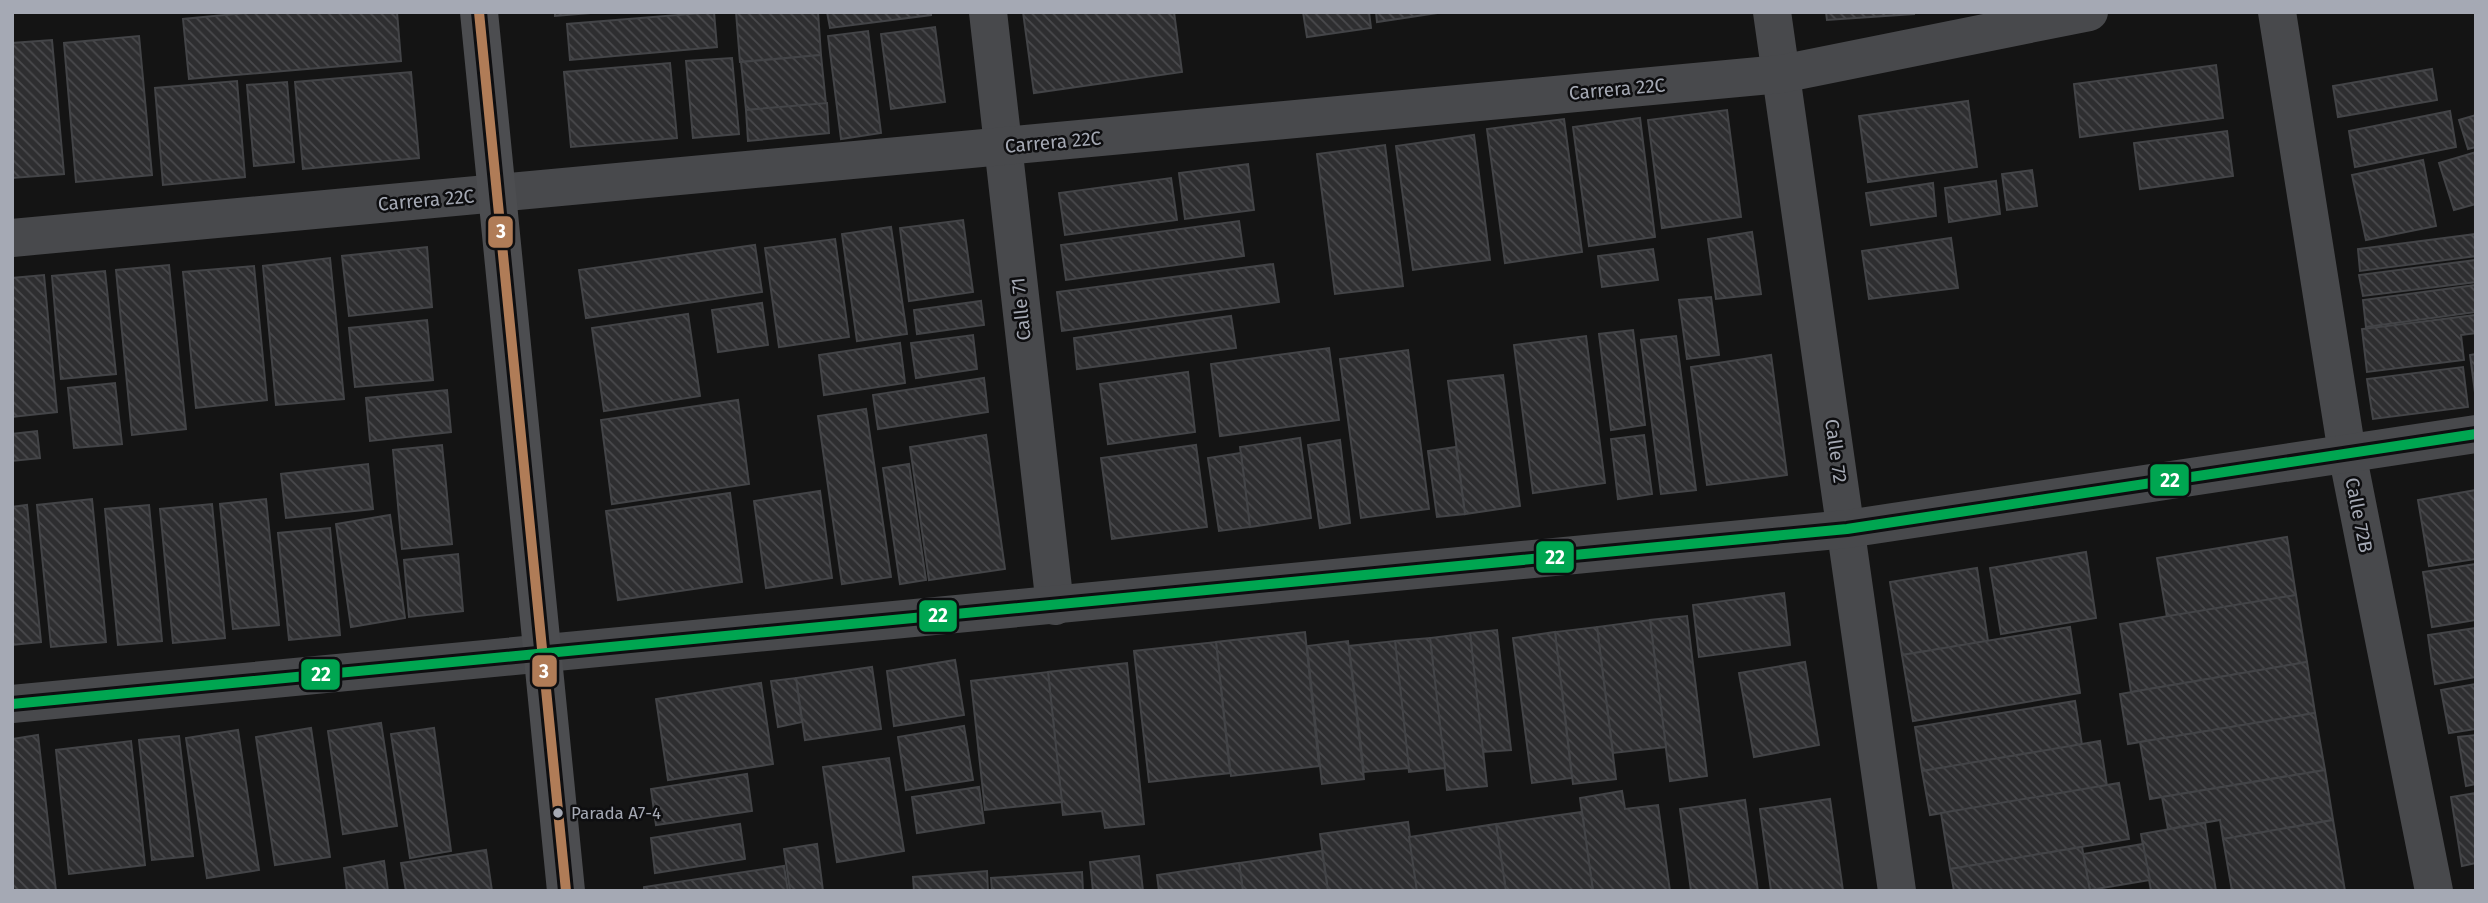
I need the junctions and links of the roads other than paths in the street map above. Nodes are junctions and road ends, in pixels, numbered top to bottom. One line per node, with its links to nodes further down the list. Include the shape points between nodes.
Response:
1 (479, 12): 8 (main road)
2 (988, 12): 7 (street, Calle 71)
3 (1772, 12): 6 (street, Calle 72)
4 (2089, 12): 6 (street, Carrera 22C)
5 (2277, 12): 11 (street, Calle 72B)
6 (1781, 74): 7 (street, Carrera 22C); 12 (street, Calle 72)
7 (1003, 147): 8 (street, Carrera 22C); 13 (street, Calle 71)
8 (497, 193): 9 (street, Carrera 22C); 14 (main road)
9 (12, 238)
10 (2476, 434): 11 (street)
11 (2347, 453): 12 (street); 18 (street, Calle 72B)
12 (1847, 529): 13 (street); 17 (street, Calle 72)
13 (1055, 606): 14 (street)
14 (541, 654): 15 (street); 16 (main road)
15 (12, 704)
16 (566, 891)
17 (1897, 891)
18 (2434, 891)

